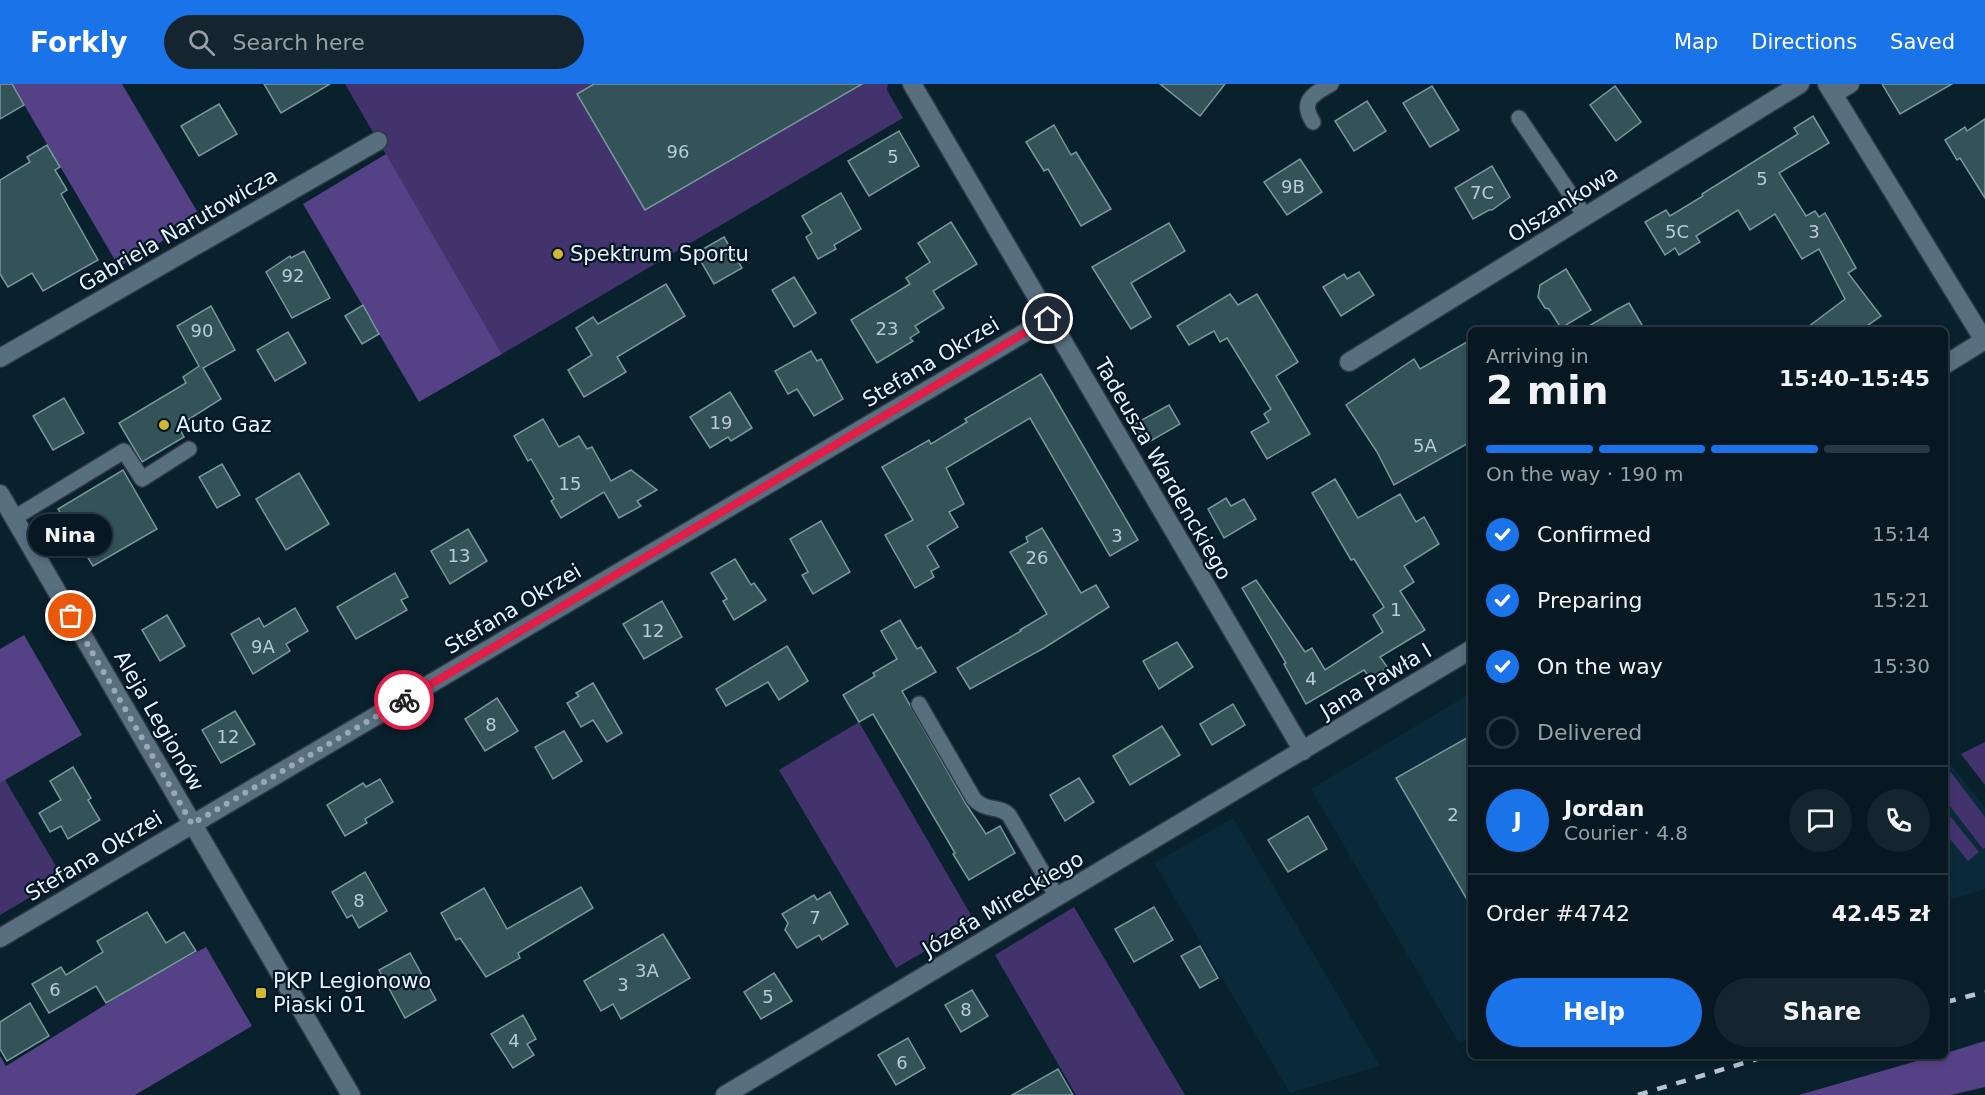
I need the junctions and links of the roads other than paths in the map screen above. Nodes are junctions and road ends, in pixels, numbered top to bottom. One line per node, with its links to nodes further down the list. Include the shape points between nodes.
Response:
1 (912, 84): 10 (street, Tadeusza Wardenckiego)
2 (1331, 84): 7 (lane, via 1311,96 1307,109)
3 (1800, 84): 9 (street, Olszankowa)
4 (1850, 84): 5 (street)
5 (1830, 89): 11 (street)
6 (1519, 118): 9 (lane)
7 (1313, 122)
8 (378, 141): 12 (street, Gabriela Narutowicza)
9 (1585, 216): 13 (street, Olszankowa)
10 (1048, 319): 20 (street, Tadeusza Wardenckiego); 21 (street, Stefana Okrzei)
11 (1984, 341): 14 (street)
12 (0, 358)
13 (1349, 362)
14 (1948, 363)
15 (189, 449): 17 (lane, via 142,479 124,451)
16 (0, 494): 17 (street, Aleja Legionów)
17 (14, 518): 21 (street, Aleja Legionów)
18 (1468, 651): 20 (street, Jana Pawła I)
19 (919, 704): 22 (lane, via 974,800 1009,815)
20 (1303, 751): 22 (street, Józefa Mireckiego)
21 (192, 824): 23 (street, Stefana Okrzei); 24 (street, Aleja Legionów)
22 (1058, 897): 25 (street, Józefa Mireckiego)
23 (0, 938)
24 (351, 1095)
25 (725, 1095)

